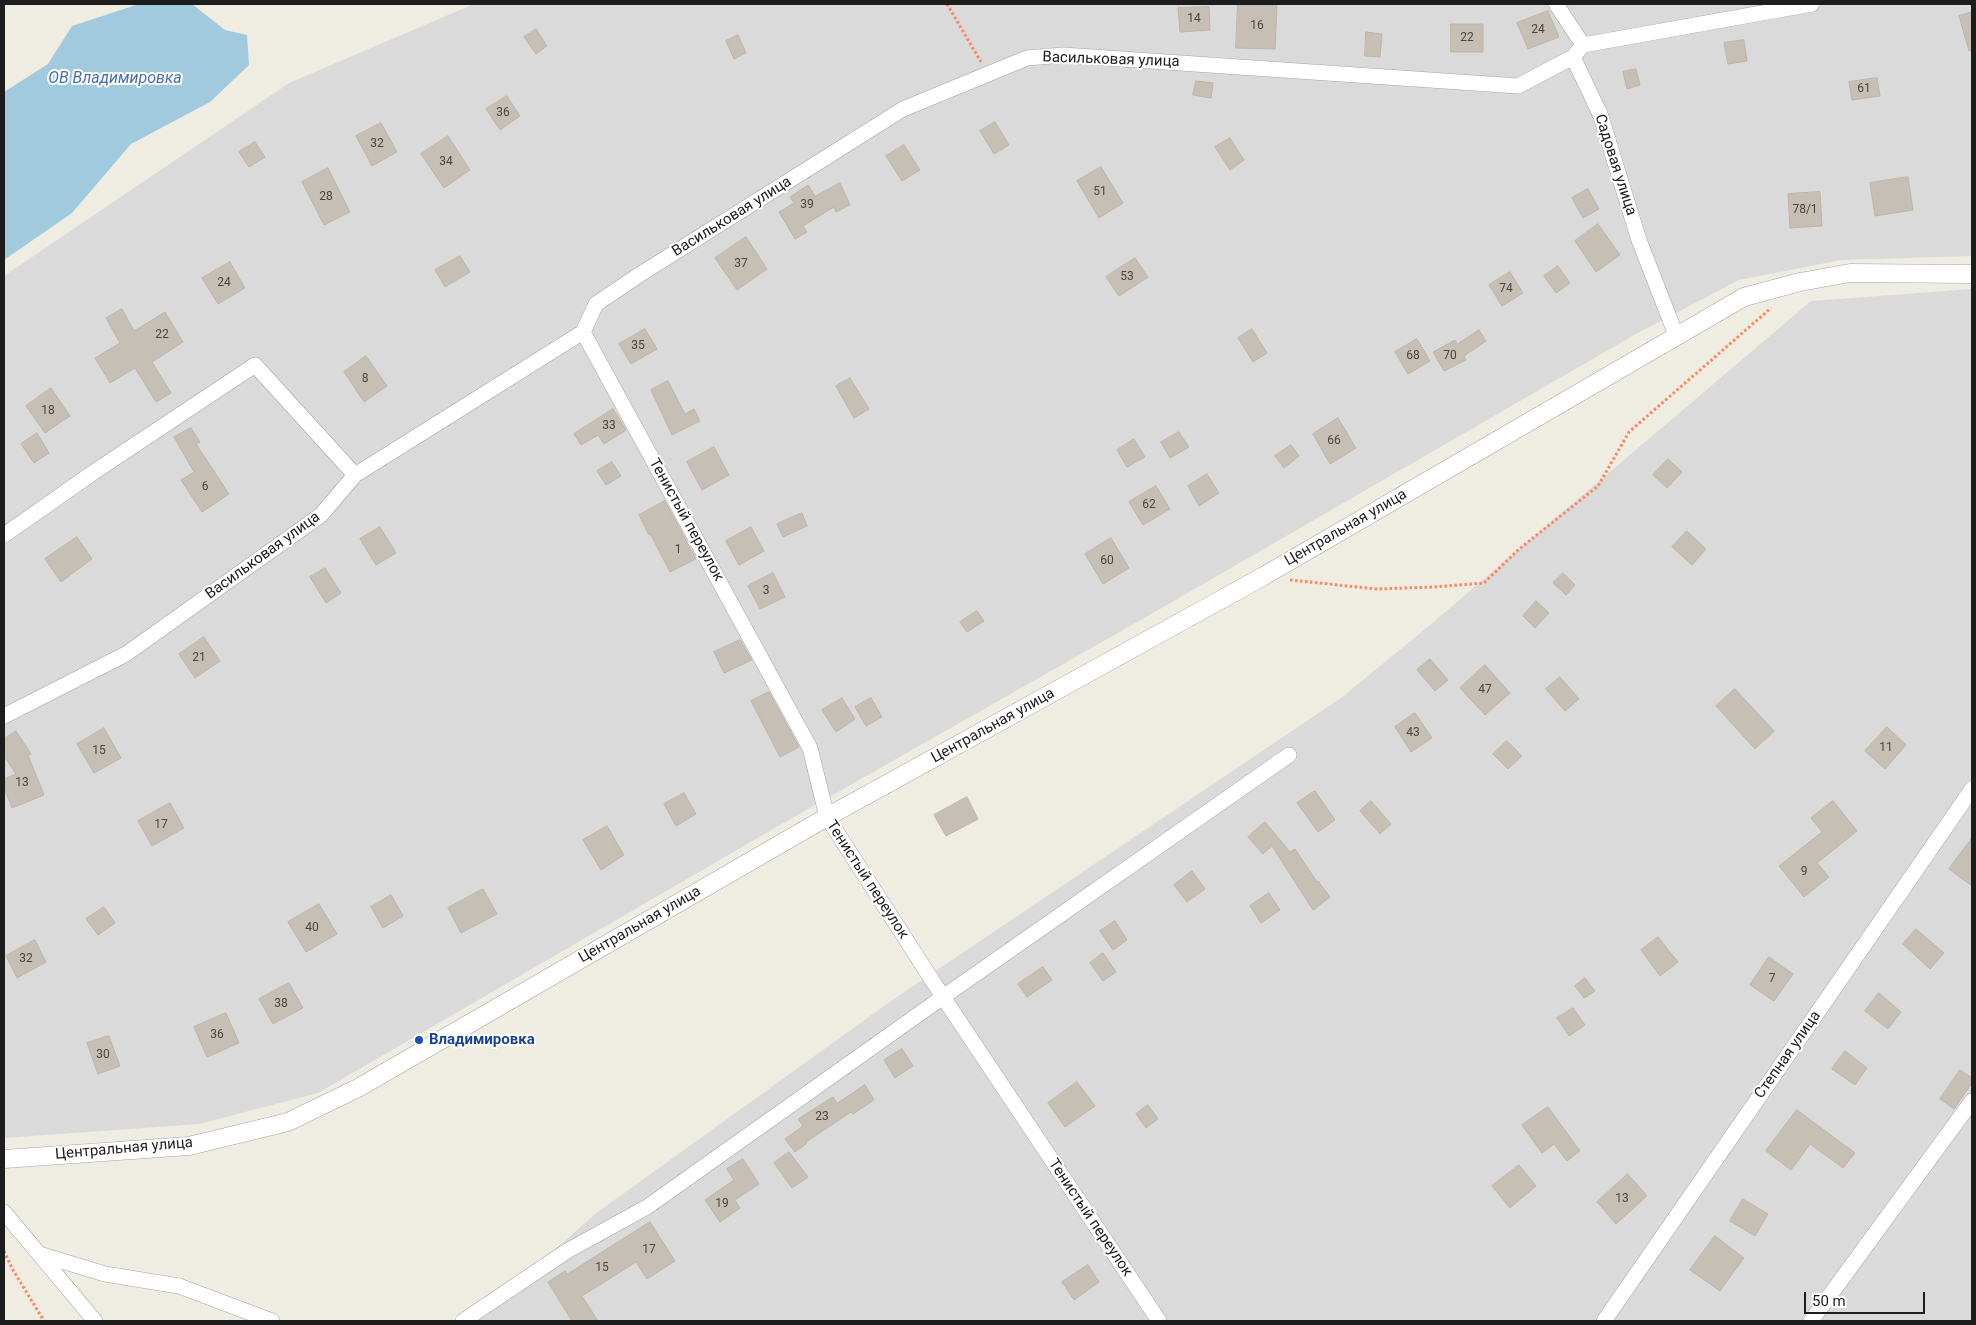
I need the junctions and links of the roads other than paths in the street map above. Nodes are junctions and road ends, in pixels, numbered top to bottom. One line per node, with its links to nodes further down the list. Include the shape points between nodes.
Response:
1 (1556, 4): 3 (street)
2 (1812, 4): 3 (street)
3 (1583, 45): 4 (street)
4 (1573, 57): 6 (street, Васильковая улица, via 1518,86 1064,55 1027,58 903,109 596,304); 7 (street, Садовая улица, via 1600,114 1639,240)
5 (1972, 274): 7 (street, Центральная улица, via 1850,273 1800,282 1744,297)
6 (583, 332): 8 (street, Васильковая улица); 13 (street, Тенистый переулок, via 810,748)
7 (1676, 335): 13 (street, Центральная улица, via 1262,577)
8 (355, 475): 9 (street, via 255,365); 10 (street, Васильковая улица, via 321,514 126,654)
9 (4, 535)
10 (4, 716)
11 (1289, 755): 14 (street)
12 (1972, 789): 23 (street, Степная улица)
13 (827, 817): 14 (street, Тенистый переулок); 16 (street, Центральная улица, via 358,1088 288,1122 190,1146)
14 (942, 997): 21 (street, via 647,1207 567,1251); 22 (street, Тенистый переулок)
15 (1972, 1101): 24 (street)
16 (4, 1159)
17 (4, 1212): 18 (street)
18 (39, 1254): 19 (street); 20 (street, via 104,1274 179,1286)
19 (95, 1321)
20 (272, 1321)
21 (464, 1321)
22 (1159, 1321)
23 (1604, 1321)
24 (1811, 1321)

